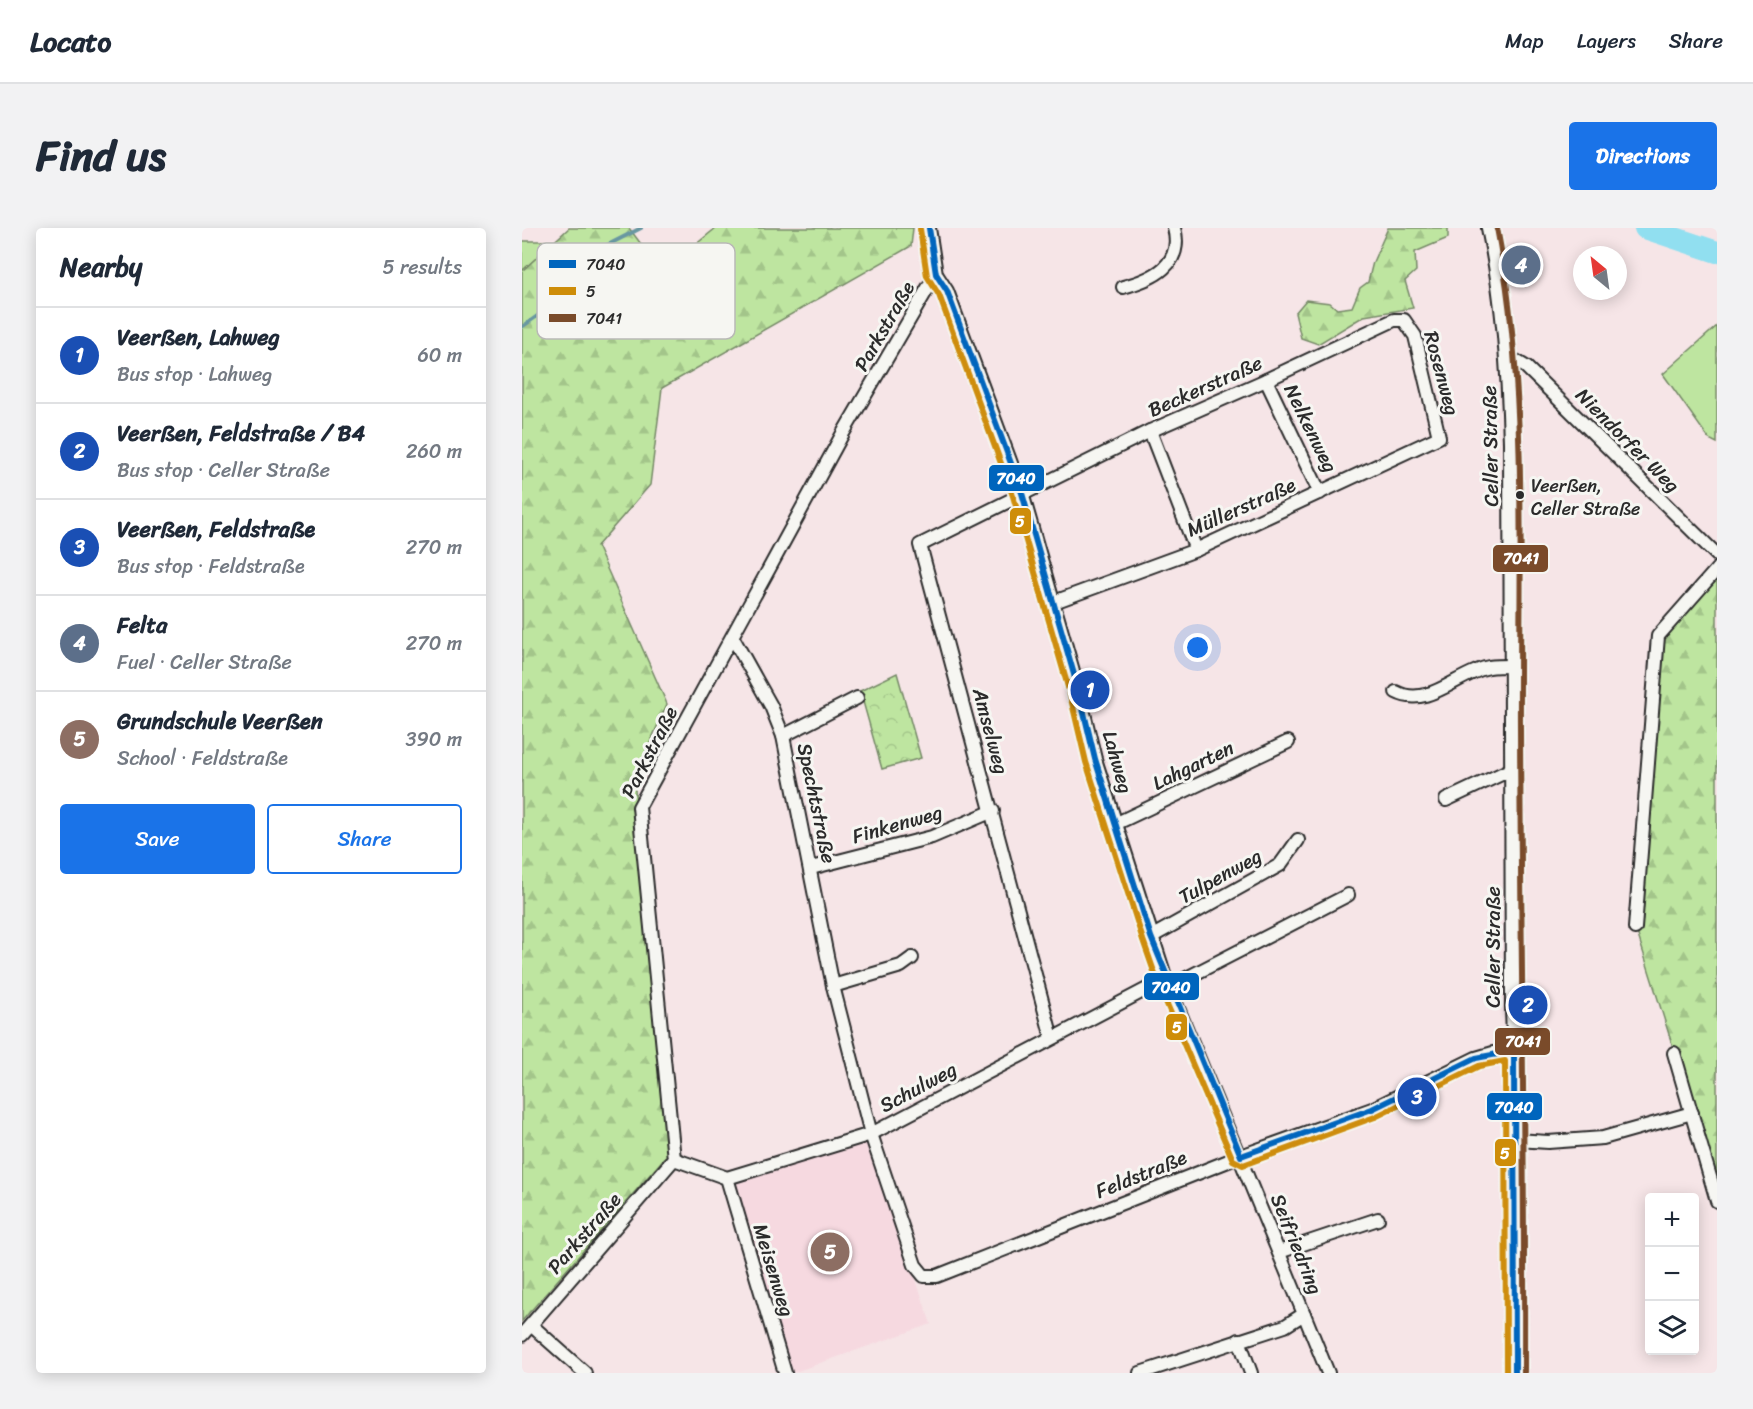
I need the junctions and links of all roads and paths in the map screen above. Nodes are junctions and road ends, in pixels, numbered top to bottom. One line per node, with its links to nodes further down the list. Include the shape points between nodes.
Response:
1 (930, 228): 4 (street, Parkstraße)
2 (1174, 228): 5 (street, via 1176,253 1167,267 1150,279)
3 (1488, 228): 7 (street, Celler Straße, via 1501,288)
4 (936, 273): 11 (street, Lahweg, via 947,291); 17 (street, Parkstraße, via 842,435)
5 (1124, 287)
6 (1404, 320): 8 (street, Beckerstraße, via 1394,320); 10 (street, Rosenweg, via 1414,336)
7 (1508, 356): 14 (street, Niendorfer Weg, via 1526,367); 18 (street, Celler Straße)
8 (1266, 380): 9 (street, Beckerstraße); 12 (street, Nelkenweg)
9 (1150, 431): 11 (street, Beckerstraße); 13 (street)
10 (1439, 437): 12 (street, Müllerstraße)
11 (1022, 492): 16 (street, Lahweg); 25 (street, Amselweg, via 920,545)
12 (1320, 493): 13 (street, Müllerstraße)
13 (1196, 550): 16 (street, Müllerstraße)
14 (1717, 555)
15 (1717, 569): 30 (street, via 1658,636)
16 (1054, 602): 26 (street, Lahweg)
17 (733, 638): 21 (street, Spechtstraße); 42 (street, Parkstraße, via 639,807)
18 (1512, 666): 19 (street, via 1487,667 1424,696 1408,698); 23 (street, Celler Straße)
19 (1396, 692)
20 (857, 698): 21 (street)
21 (783, 736): 28 (street, Spechtstraße)
22 (1288, 742): 26 (street, Lahgarten)
23 (1512, 769): 24 (street); 36 (street, Celler Straße)
24 (1446, 800)
25 (993, 811): 28 (street, Finkenweg, via 932,837); 35 (street, Amselweg)
26 (1115, 824): 31 (street, Lahweg)
27 (1298, 840): 31 (street, Tulpenweg, via 1280,865)
28 (811, 868): 34 (street, Spechtstraße)
29 (1348, 895): 33 (street, Schulweg)
30 (1635, 928)
31 (1151, 937): 33 (street, Lahweg)
32 (912, 958): 34 (street, via 901,966)
33 (1168, 983): 35 (street, Schulweg); 41 (street, Lahweg)
34 (833, 986): 39 (street, Spechtstraße)
35 (1052, 1038): 39 (street, Schulweg)
36 (1514, 1052): 40 (street, Celler Straße); 41 (street, Feldstraße, via 1476,1058 1372,1108)
37 (1674, 1053): 38 (street)
38 (1692, 1113): 40 (street, via 1603,1138); 44 (street)
39 (871, 1134): 41 (street, Feldstraße, via 915,1265 924,1276 937,1276); 43 (street, Schulweg)
40 (1516, 1140): 56 (street, Celler Straße)
41 (1241, 1156): 46 (street, Seifriedring)
42 (674, 1159): 43 (street); 48 (street, Parkstraße)
43 (727, 1178): 52 (street, Meisenweg)
44 (1717, 1201)
45 (1378, 1219): 46 (street)
46 (1279, 1252): 47 (street, Seifriedring)
47 (1304, 1314): 50 (street, Seifriedring, via 1285,1326); 55 (street)
48 (531, 1325): 49 (street, Parkstraße); 51 (street)
49 (522, 1335)
50 (1239, 1340): 53 (street, Seifriedring); 54 (street)
51 (585, 1373)
52 (785, 1373)
53 (1140, 1373)
54 (1251, 1373)
55 (1328, 1373)
56 (1515, 1373)

